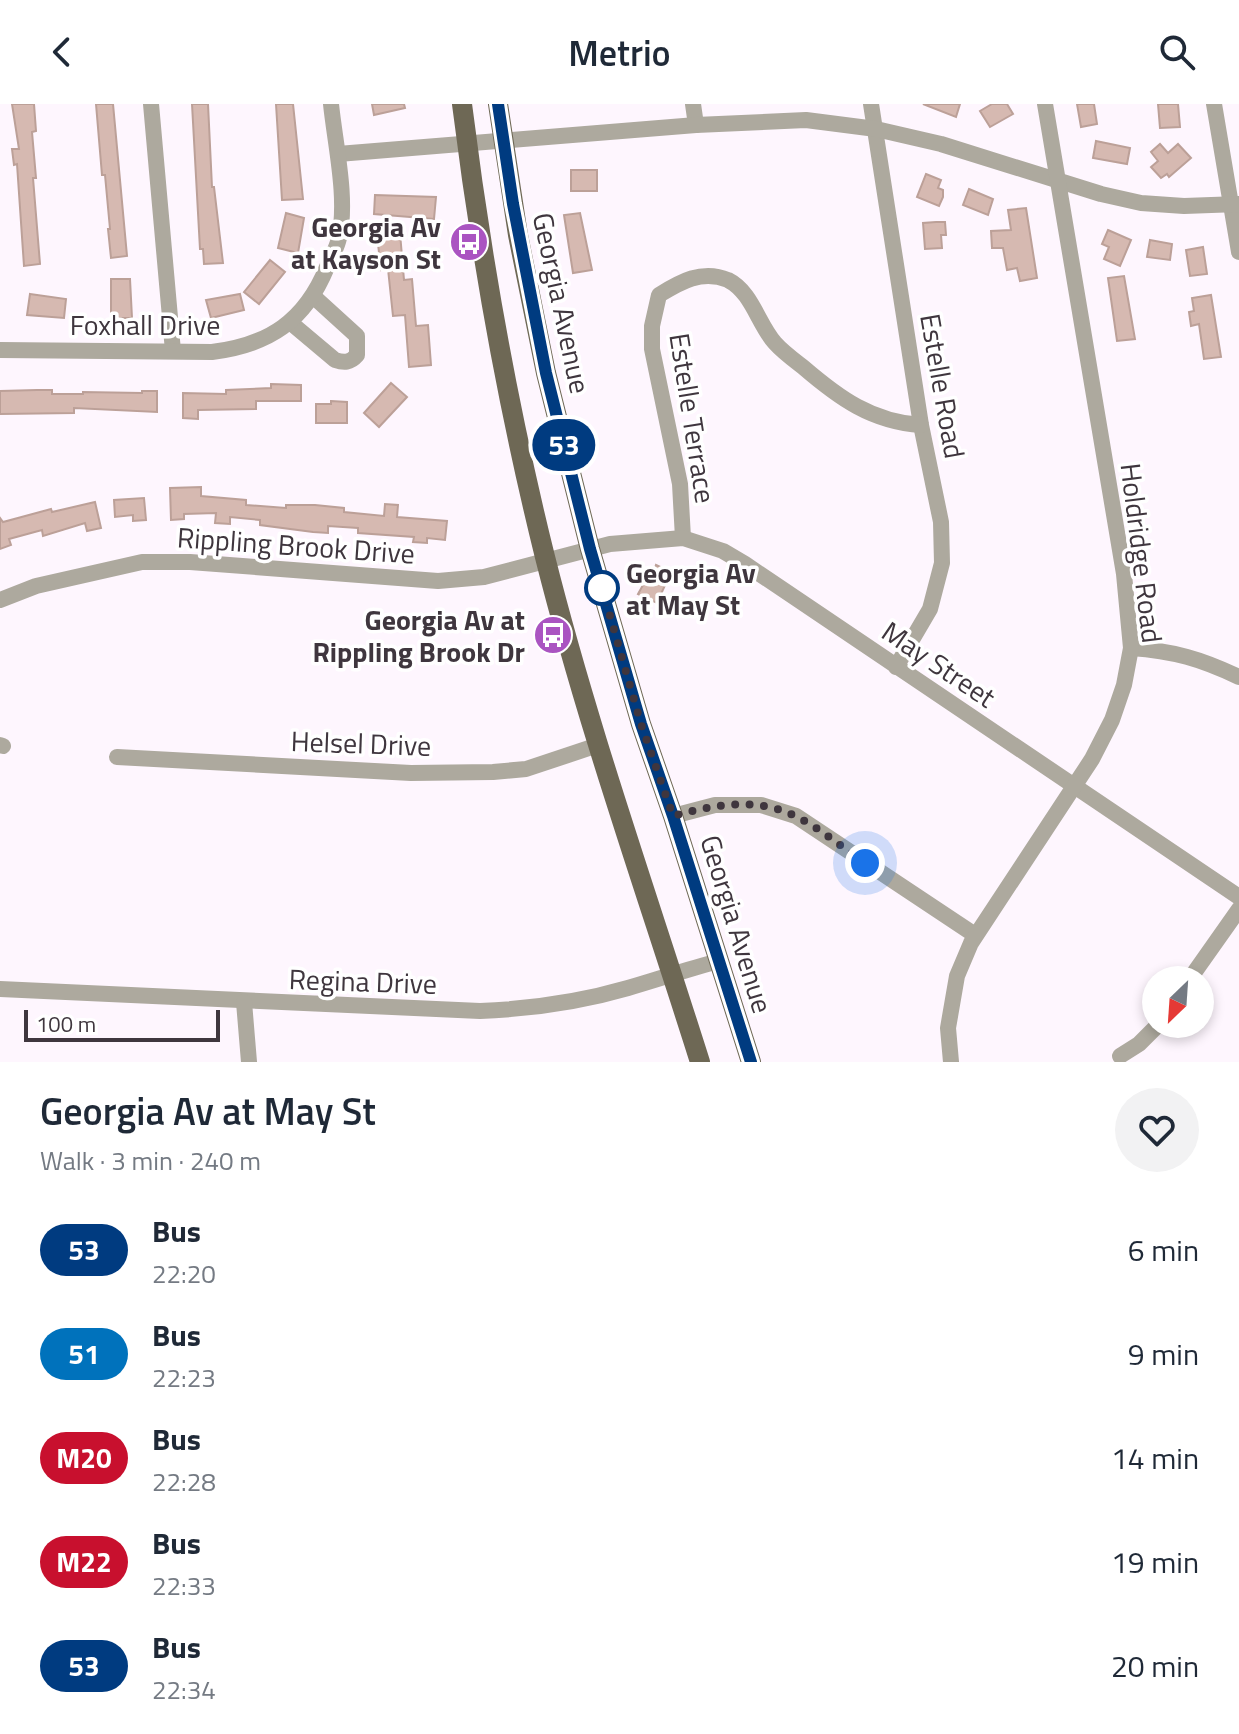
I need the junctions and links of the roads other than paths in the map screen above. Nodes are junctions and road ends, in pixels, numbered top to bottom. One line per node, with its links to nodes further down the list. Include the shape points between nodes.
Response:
1 (151, 104): 20 (street)
2 (331, 104): 13 (street, Foxhall Drive)
3 (462, 104): 12 (main road)
4 (498, 104): 11 (main road, Georgia Avenue)
5 (693, 104): 9 (street)
6 (871, 104): 10 (street, Estelle Road)
7 (1045, 104): 14 (street, Holdridge Road)
8 (1214, 104): 15 (street)
9 (696, 125): 10 (street, via 806,120); 11 (street)
10 (876, 129): 14 (street); 21 (street, Estelle Road)
11 (502, 141): 12 (street); 23 (main road, Georgia Avenue, via 546,373)
12 (467, 143): 13 (street); 24 (main road, via 487,282)
13 (338, 154): 17 (street, Foxhall Drive, via 339,238)
14 (1057, 179): 15 (street, via 1141,203); 26 (street, Holdridge Road, via 1124,574)
15 (1235, 204): 16 (street)
16 (1239, 252)
17 (313, 296): 18 (street, Foxhall Drive); 18 (street, via 353,330 359,342 357,355 352,361 335,360)
18 (291, 323): 20 (street, Foxhall Drive, via 236,349)
19 (0, 350): 20 (street, Foxhall Drive)
20 (173, 351)
21 (921, 425): 22 (street, Estelle Terrace, via 871,416 840,398 775,343 744,294 728,281 708,276 687,279 659,295 652,326 652,349 680,484); 27 (street, Estelle Road, via 941,522 942,563 930,609)
22 (683, 538): 23 (street, May Street); 27 (street, May Street, via 734,557)
23 (590, 549): 24 (street, Rippling Brook Drive); 32 (main road, Georgia Avenue)
24 (546, 560): 25 (street, Rippling Brook Drive, via 484,577 438,581 142,562 36,586); 29 (main road)
25 (0, 600)
26 (1131, 648): 28 (street, via 1201,659); 31 (street, Holdridge Road, via 1104,739)
27 (896, 667): 31 (street, May Street)
28 (1239, 677)
29 (598, 745): 30 (street, Helsel Drive, via 526,769 493,772 411,773); 38 (main road)
30 (117, 757)
31 (1074, 785): 33 (street, May Street); 35 (street, Holdridge Road)
32 (673, 816): 35 (street, via 715,805 761,805 796,816); 36 (main road, Georgia Avenue)
33 (1239, 897)
34 (1239, 909): 37 (street)
35 (975, 935): 46 (street, Holdridge Road, via 957,976 948,1028)
36 (719, 961): 38 (street, Regina Drive); 45 (main road, Georgia Avenue)
37 (1199, 966)
38 (672, 973): 40 (street, Regina Drive, via 528,1009); 44 (main road)
39 (0, 989): 40 (street, Regina Drive)
40 (244, 1002): 43 (street)
41 (1145, 1038): 42 (street)
42 (1120, 1056)
43 (249, 1062)
44 (700, 1062)
45 (751, 1062)
46 (951, 1062)

